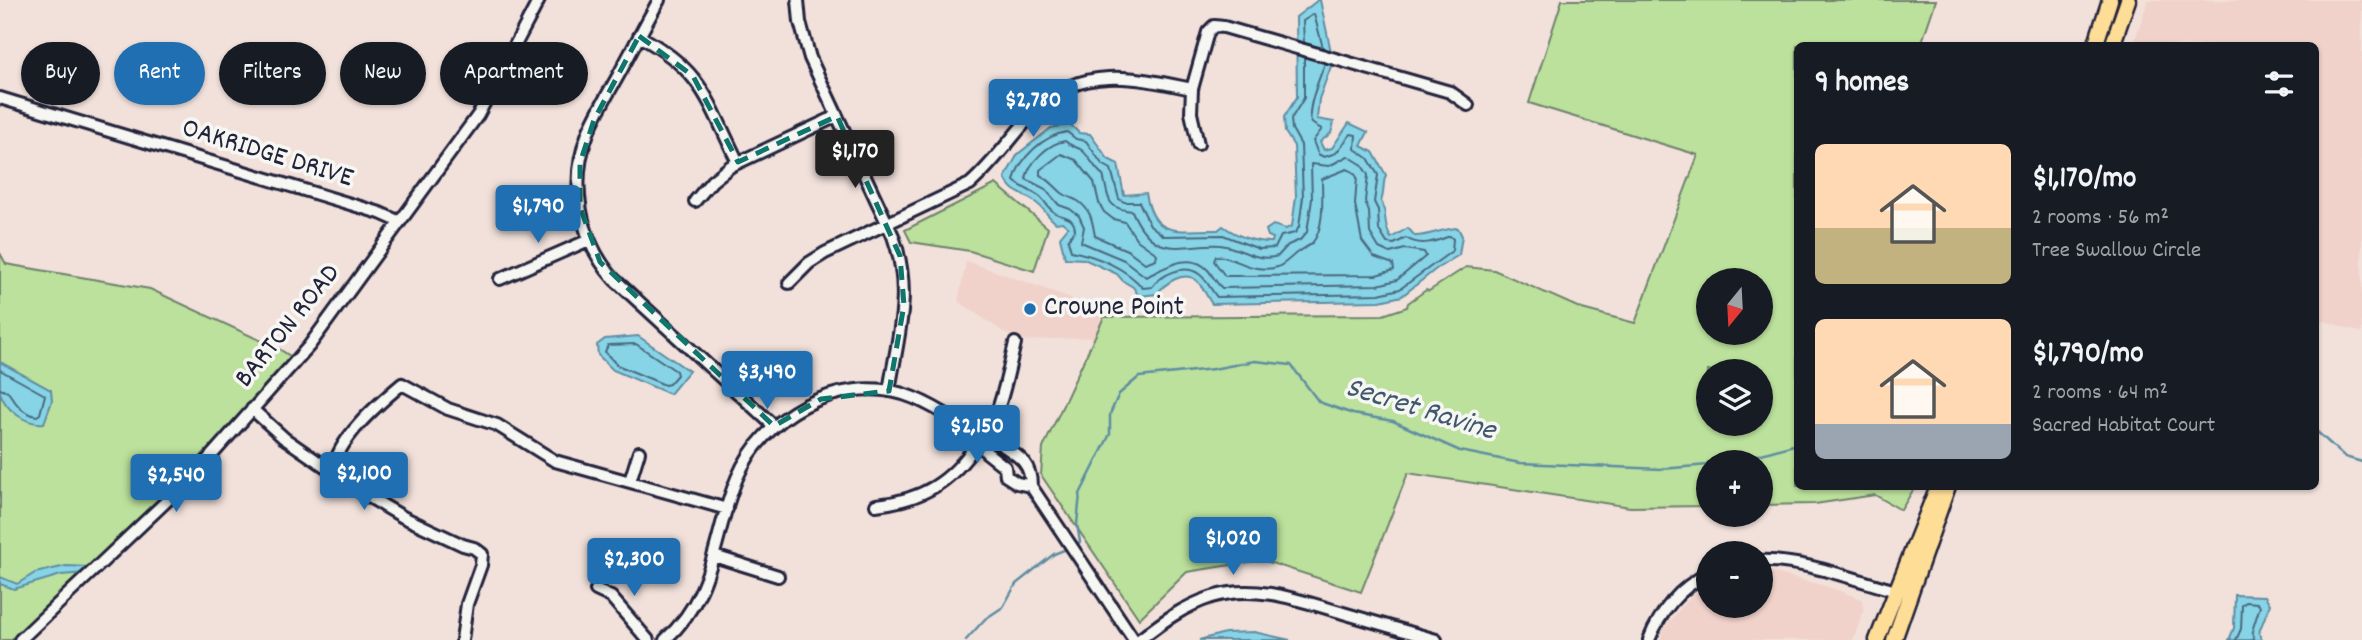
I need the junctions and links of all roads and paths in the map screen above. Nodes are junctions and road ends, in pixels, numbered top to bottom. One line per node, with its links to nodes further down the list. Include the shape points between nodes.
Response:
1 (538, 0): 16 (street, BARTON ROAD, via 478,115)
2 (659, 0): 6 (street)
3 (798, 0): 12 (street, via 803,40)
4 (2110, 0): 7 (main road)
5 (2128, 0): 8 (main road)
6 (639, 36): 14 (street, via 693,76); 18 (street, via 583,149 579,193)
7 (2096, 42)
8 (2113, 42)
9 (1192, 89): 11 (street, via 1213,26 1450,92); 13 (street, via 1191,113); 17 (street, via 1130,76 1096,78 1065,90 1040,106 970,184)
10 (0, 99): 16 (street, OAKRIDGE DRIVE)
11 (1468, 105)
12 (837, 116): 14 (street); 17 (street)
13 (1198, 144)
14 (738, 162): 15 (street)
15 (695, 201)
16 (398, 221): 23 (street, BARTON ROAD, via 309,346)
17 (887, 223): 20 (street, via 809,263); 22 (street, via 900,256 904,289)
18 (589, 240): 19 (street); 24 (street, via 614,279)
19 (499, 279)
20 (789, 283)
21 (1015, 343): 25 (street, via 997,409)
22 (889, 391): 24 (street, via 860,390 821,399); 25 (street, via 930,405)
23 (252, 410): 29 (street); 42 (street, BARTON ROAD, via 194,475)
24 (774, 426): 35 (street, via 747,457)
25 (982, 441): 27 (street, via 995,440); 28 (street, via 986,452); 34 (street, via 940,485 914,498)
26 (639, 452): 30 (street)
27 (1017, 456): 28 (street); 31 (street, via 1026,461)
28 (1005, 467): 31 (street, via 1006,476)
29 (333, 472): 30 (street, via 339,452 372,410 402,384 448,409 497,425 555,461); 43 (street, via 403,517 482,554)
30 (630, 481): 35 (street)
31 (1031, 486): 46 (street)
32 (1937, 490): 41 (main road)
33 (1946, 490): 41 (main road)
34 (876, 505)
35 (727, 509): 36 (street)
36 (714, 556): 38 (street); 45 (street, via 699,599)
37 (1773, 561): 41 (street)
38 (778, 576)
39 (1696, 580): 48 (street, via 1665,608)
40 (596, 590): 44 (street, via 611,597)
41 (1903, 592): 49 (main road); 50 (main road)
42 (20, 640)
43 (462, 640)
44 (648, 640)
45 (665, 640)
46 (1137, 640): 47 (street, via 1196,603 1235,592 1254,592)
47 (1436, 640)
48 (1649, 640)
49 (1877, 640)
50 (1894, 640)

